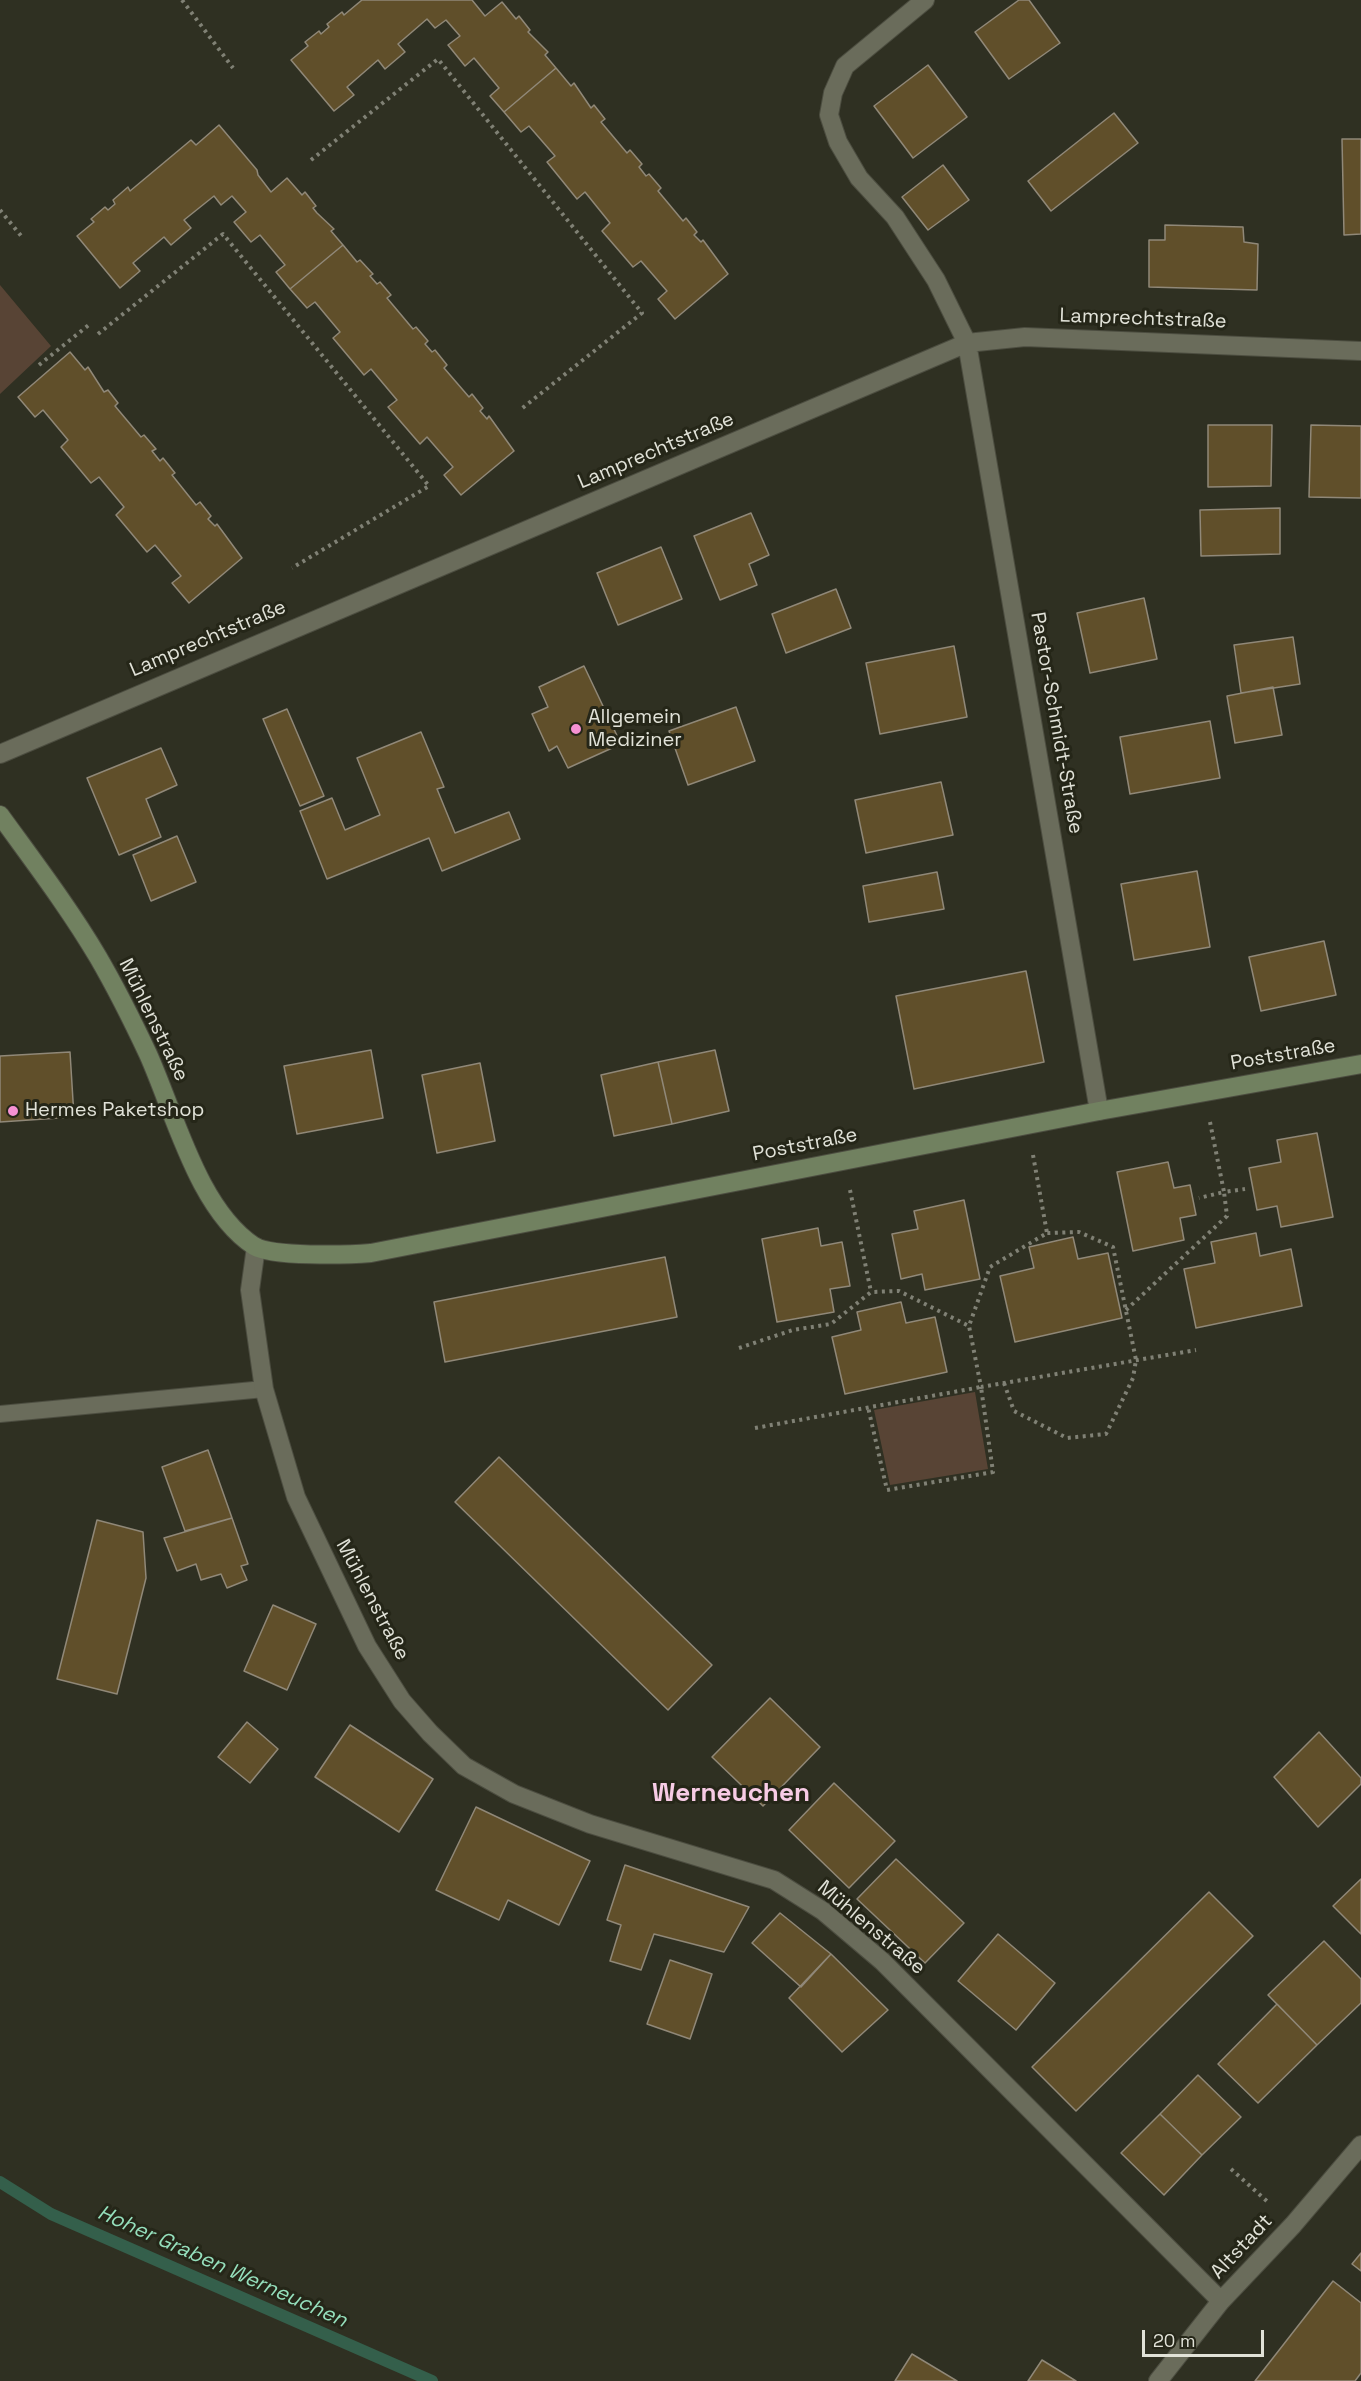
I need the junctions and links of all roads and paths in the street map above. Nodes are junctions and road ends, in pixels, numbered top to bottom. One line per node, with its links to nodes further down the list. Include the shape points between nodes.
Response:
1 (182, 0): 3 (path)
2 (925, 0): 9 (street, Pastor-Schmidt-Straße, via 845,66 833,93 829,115 838,142 858,178 895,217 936,280)
3 (233, 68)
4 (311, 160): 12 (path, via 438,58 642,313)
5 (0, 210): 6 (path)
6 (22, 237)
7 (90, 324): 11 (path)
8 (98, 334): 13 (path, via 223,234 429,486)
9 (967, 343): 10 (street, Lamprechtstraße, via 1025,336); 14 (street, Lamprechtstraße); 18 (street, Pastor-Schmidt-Straße)
10 (1361, 351)
11 (39, 365)
12 (520, 410)
13 (292, 568)
14 (0, 754)
15 (0, 815): 25 (main road, Mühlenstraße, via 98,957 148,1054 211,1200 230,1227)
16 (1361, 1064): 17 (main road, Poststraße)
17 (1205, 1092): 18 (main road, Poststraße); 22 (path)
18 (1098, 1111): 19 (main road, Poststraße)
19 (1027, 1125): 20 (main road, Poststraße); 24 (path)
20 (844, 1160): 25 (main road, Poststraße, via 371,1253 323,1256); 26 (path)
21 (1245, 1189): 22 (path)
22 (1224, 1192): 23 (path); 27 (path, via 1227,1216)
23 (1199, 1198)
24 (1047, 1233): 27 (path, via 1079,1232 1113,1247); 28 (path, via 990,1267)
25 (256, 1247): 34 (street, Mühlenstraße, via 250,1290)
26 (872, 1292): 28 (path, via 899,1291); 29 (path, via 831,1324 793,1330)
27 (1126, 1311): 31 (path)
28 (969, 1326): 33 (path)
29 (739, 1348)
30 (1196, 1350): 31 (path)
31 (1136, 1360): 32 (path); 32 (path, via 1133,1378 1106,1434 1067,1438 1014,1411)
32 (1004, 1383): 33 (path)
33 (981, 1387): 35 (path); 35 (path, via 993,1472 887,1490)
34 (264, 1389): 36 (lane); 41 (street, Mühlenstraße, via 296,1497 367,1646 402,1701 455,1758 514,1794 590,1824 774,1880 823,1911 882,1961)
35 (868, 1407): 37 (path)
36 (0, 1414)
37 (755, 1428)
38 (1361, 2145): 40 (street, Altstadt)
39 (1231, 2169): 40 (path)
40 (1293, 2225): 41 (street, Altstadt)
41 (1221, 2301): 42 (street, Altstadt)
42 (1158, 2381)

